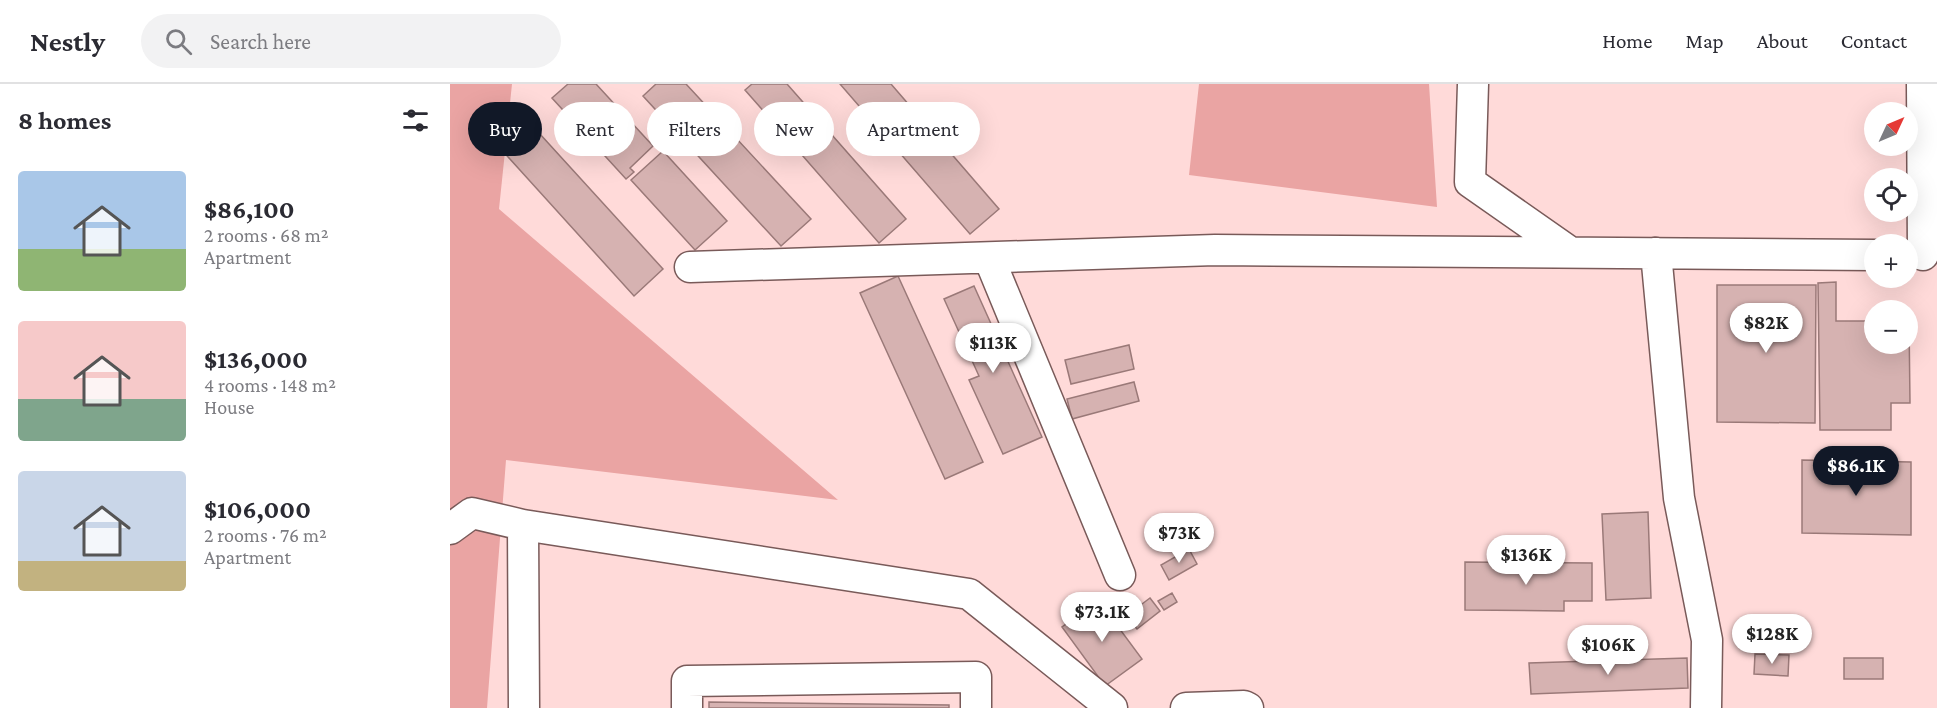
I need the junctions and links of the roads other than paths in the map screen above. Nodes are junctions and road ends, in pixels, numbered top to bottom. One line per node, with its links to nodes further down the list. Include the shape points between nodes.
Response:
1 (1473, 84): 3 (street, via 1470,182)
2 (1922, 84): 6 (street)
3 (1570, 252): 4 (street); 7 (street, via 1215,250)
4 (1656, 253): 5 (street); 18 (street, via 1679,498 1707,640)
5 (1864, 255)
6 (1923, 255)
7 (988, 258): 8 (street); 11 (street)
8 (690, 267)
9 (523, 525): 10 (street, via 472,513); 12 (street); 15 (street, via 969,594)
10 (450, 529)
11 (1120, 575)
12 (524, 708)
13 (687, 708): 14 (street, via 687,681 976,677)
14 (976, 708)
15 (1112, 708)
16 (1186, 708): 17 (street)
17 (1248, 708)
18 (1706, 708)

